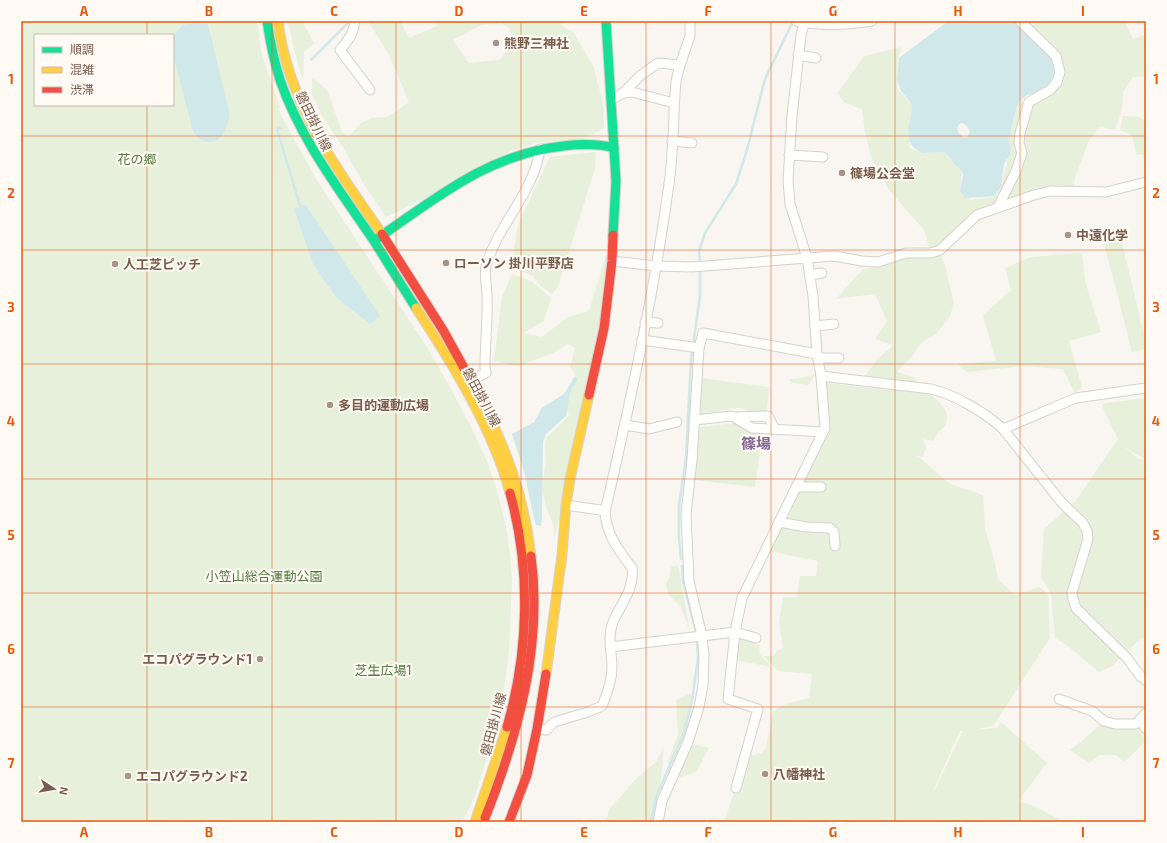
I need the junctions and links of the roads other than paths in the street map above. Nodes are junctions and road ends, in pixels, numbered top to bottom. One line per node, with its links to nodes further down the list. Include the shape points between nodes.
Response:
1 (267, 21): 25 (main road, 磐田掛川線, via 282,83 298,120 324,167)
2 (278, 21): 24 (main road, 磐田掛川線, via 287,64 308,118 320,141)
3 (354, 21): 12 (street, via 348,39 340,50)
4 (606, 21): 14 (main road)
5 (690, 21): 11 (street, via 690,36)
6 (872, 21): 8 (street, via 847,24)
7 (1020, 21): 23 (street, via 1056,56 1060,72 1057,82 1050,90 1029,102 1020,133 1022,153)
8 (802, 22): 9 (street)
9 (798, 55): 10 (street); 20 (street)
10 (816, 58)
11 (680, 65): 13 (street, via 658,63); 15 (street)
12 (370, 90)
13 (623, 93): 14 (street); 15 (street, via 632,92)
14 (611, 100): 18 (main road)
15 (674, 103): 16 (street)
16 (672, 141): 17 (street); 28 (street, via 669,182)
17 (692, 143)
18 (614, 148): 19 (main road, via 603,144 582,144); 27 (main road, via 616,181)
19 (540, 149): 24 (main road, via 508,158 475,174); 40 (street, via 539,162 533,178 498,237 486,265 486,373)
20 (789, 155): 21 (street); 26 (street, via 790,204)
21 (824, 157)
22 (1146, 182): 23 (street, via 1106,192 1050,191)
23 (998, 208): 26 (street, via 977,215 940,250 931,253 906,253 878,262 834,256)
24 (383, 235): 25 (main road); 40 (main road, 磐田掛川線)
25 (374, 241): 63 (main road, 磐田掛川線, via 476,409 508,486 516,515 525,594 522,658 506,735)
26 (807, 258): 28 (street, via 692,267); 30 (street)
27 (612, 261): 28 (street); 49 (main road, via 604,328)
28 (656, 266): 31 (street)
29 (822, 273): 30 (street)
30 (810, 275): 34 (street)
31 (646, 322): 32 (street); 35 (street)
32 (658, 323)
33 (834, 324): 34 (street)
34 (815, 326): 37 (street)
35 (642, 340): 36 (street); 44 (street)
36 (699, 348): 37 (street, via 703,333); 42 (street)
37 (818, 356): 38 (street); 39 (street)
38 (839, 358)
39 (821, 376): 45 (street, via 944,392 992,419); 46 (street, via 825,417)
40 (471, 380): 64 (main road, 磐田掛川線, via 495,427 517,482 527,524 534,572 534,632 527,685 512,746)
41 (1146, 388): 45 (street, via 1076,398)
42 (694, 420): 46 (street, via 732,416 752,428); 54 (street, via 686,514 686,546 689,581)
43 (677, 422): 44 (street, via 649,428)
44 (625, 425): 50 (street)
45 (1003, 429): 57 (street, via 1087,531 1088,539 1072,593 1076,608 1128,658)
46 (823, 432): 47 (street)
47 (796, 487): 48 (street); 51 (street)
48 (821, 487)
49 (566, 505): 50 (street); 60 (main road, via 552,634)
50 (606, 512): 56 (street, via 606,524 613,541 633,573 628,595 612,623)
51 (779, 522): 52 (street, via 830,528 834,532); 53 (street, via 742,598)
52 (835, 546)
53 (735, 632): 54 (street); 55 (street); 62 (street, via 728,699 758,709)
54 (702, 636): 56 (street); 66 (street, via 703,685 699,707 688,742 662,801)
55 (756, 638)
56 (610, 647): 60 (street, via 612,668 602,706 554,722 547,730)
57 (1146, 681)
58 (1059, 699): 59 (street, via 1092,711 1104,721 1115,724 1136,724)
59 (1143, 716): 61 (street)
60 (537, 729): 65 (main road, via 527,775)
61 (1146, 729)
62 (736, 788)
63 (474, 822)
64 (484, 822)
65 (509, 822)
66 (658, 822)

